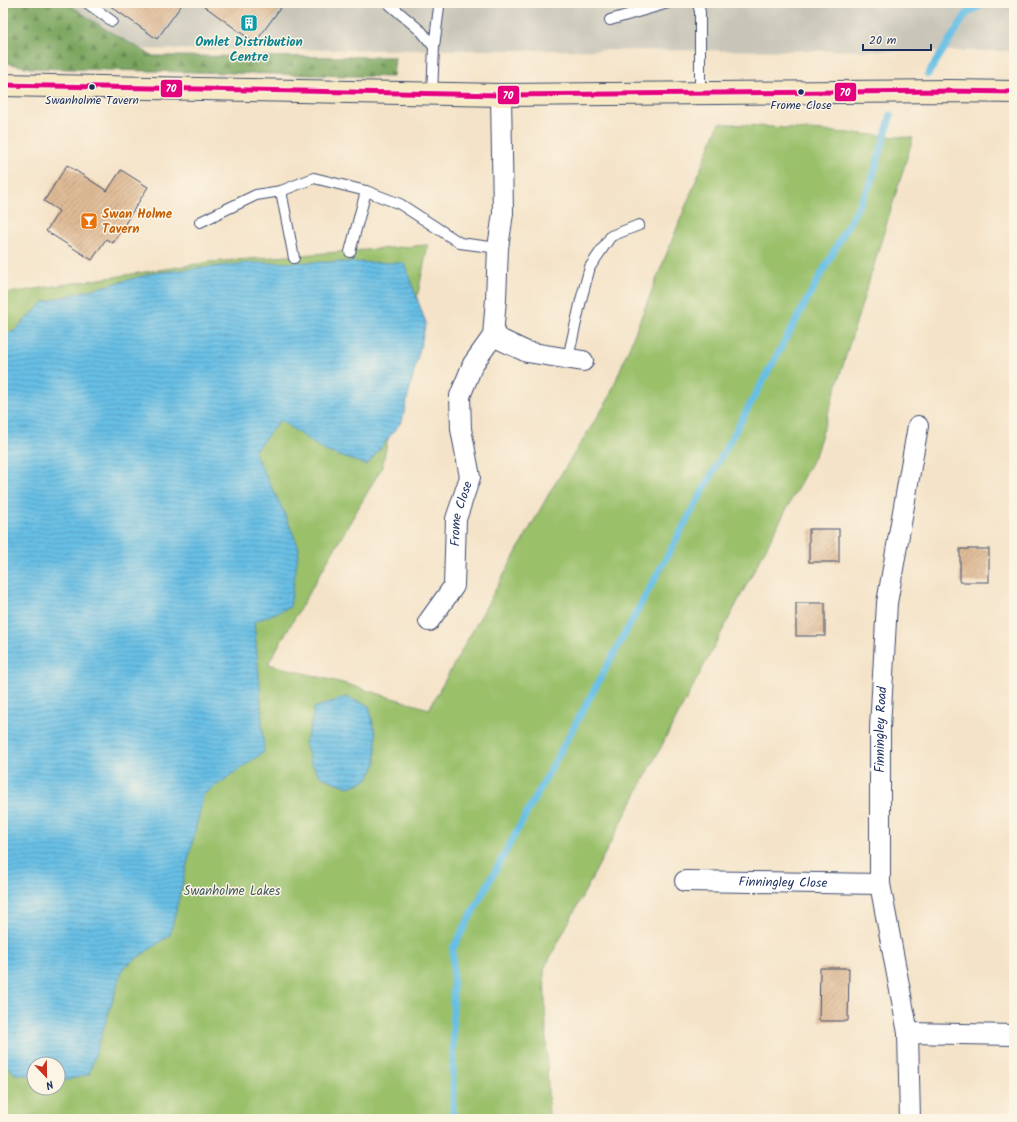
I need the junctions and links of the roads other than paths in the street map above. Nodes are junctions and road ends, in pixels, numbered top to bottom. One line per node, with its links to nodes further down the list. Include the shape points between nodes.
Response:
1 (87, 3): 7 (lane)
2 (388, 3): 8 (lane, via 422,32)
3 (438, 3): 8 (lane)
4 (668, 3): 6 (lane)
5 (698, 3): 12 (lane)
6 (610, 20)
7 (112, 21)
8 (434, 47): 11 (lane)
9 (3, 85): 11 (main road)
10 (1014, 92): 12 (main road)
11 (432, 94): 13 (main road)
12 (700, 94): 13 (main road)
13 (501, 95): 18 (street, Frome Close, via 503,213)
14 (281, 190): 15 (lane, via 314,178); 16 (lane, via 256,195); 20 (lane)
15 (366, 191): 18 (lane, via 400,204 460,243); 19 (lane)
16 (200, 222)
17 (639, 225): 22 (lane, via 611,236 590,267 581,300)
18 (498, 248): 21 (street, Frome Close)
19 (350, 252)
20 (294, 258)
21 (492, 336): 22 (street, via 527,352); 24 (street, Frome Close, via 473,364 460,396 461,429 470,477 456,519 454,586)
22 (575, 360)
23 (918, 426): 26 (street, Finningley Road, via 887,603 880,728)
24 (430, 621)
25 (685, 881): 26 (street, Finningley Close)
26 (880, 884): 27 (street, Finningley Road)
27 (908, 1033): 28 (street); 29 (street, Finningley Road)
28 (1014, 1035)
29 (910, 1119)

